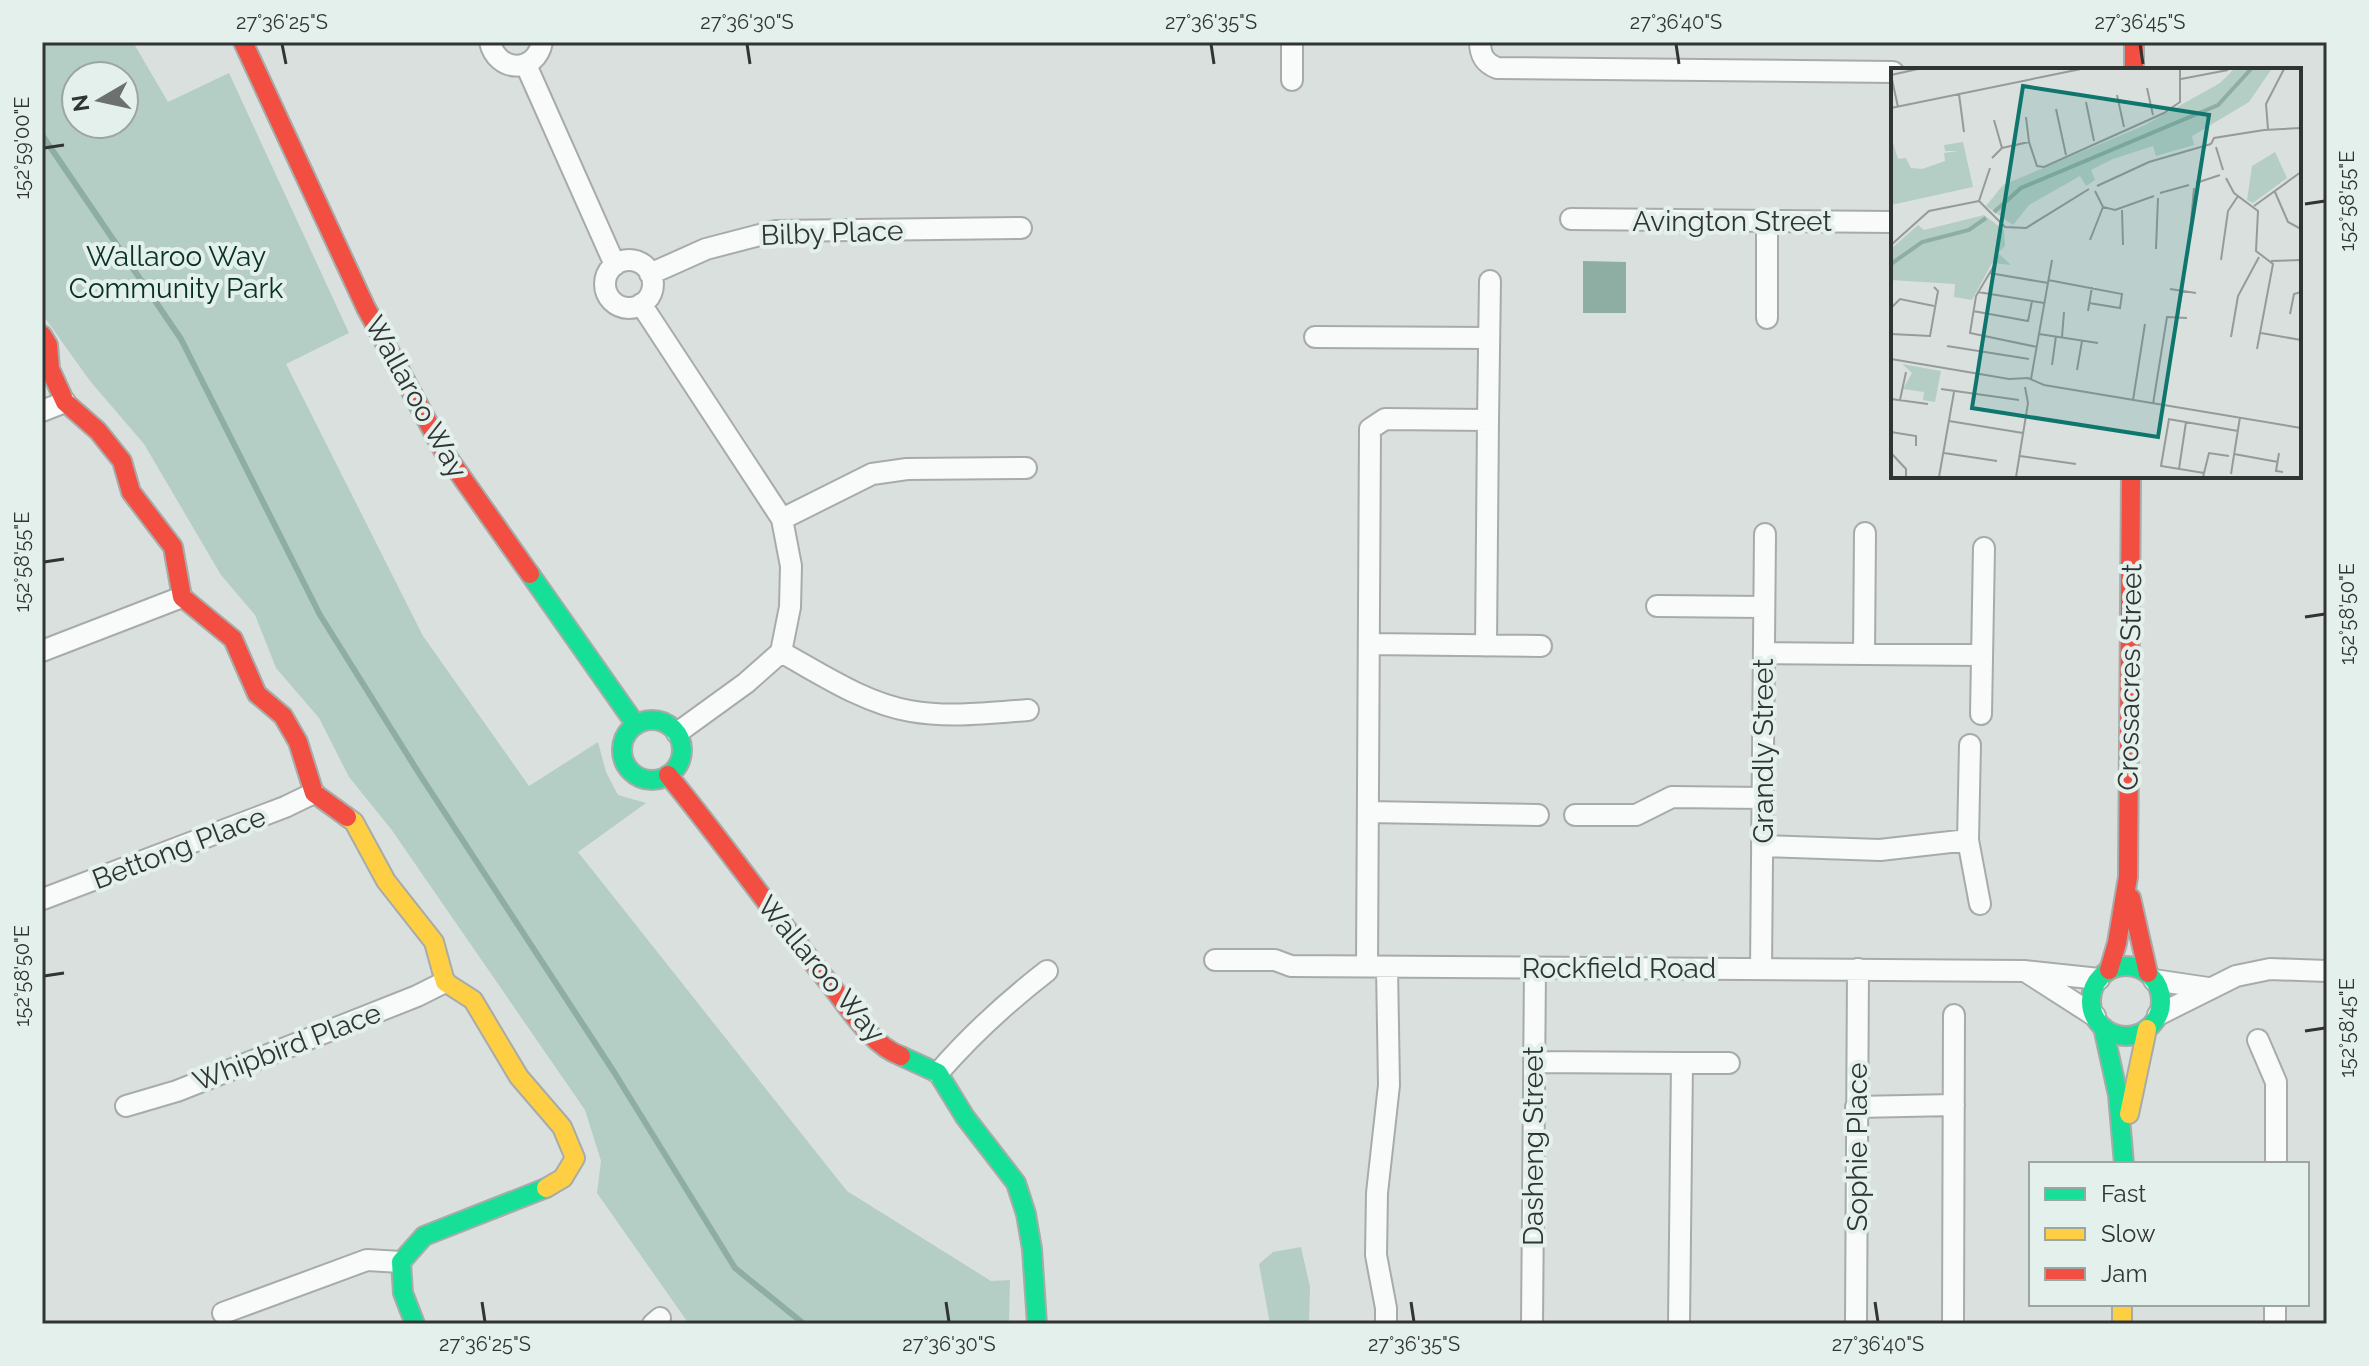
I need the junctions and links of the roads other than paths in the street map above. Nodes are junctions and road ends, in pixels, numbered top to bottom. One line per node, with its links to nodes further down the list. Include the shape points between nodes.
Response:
1 (243, 42): 45 (street, Wallaroo Way, via 366,308 444,452)
2 (490, 42): 7 (street, via 500,61)
3 (542, 42): 7 (street, via 538,55)
4 (1292, 42): 10 (street)
5 (1480, 42): 9 (street, via 1486,63 1497,68)
6 (2134, 42): 8 (street)
7 (526, 65): 15 (street)
8 (2134, 68)
9 (1891, 72)
10 (1292, 80)
11 (1571, 219): 12 (street, Avington Street)
12 (1767, 221): 13 (street, Avington Street); 19 (street)
13 (1891, 222)
14 (1021, 228): 16 (street, Bilby Place, via 775,231 706,249)
15 (615, 265): 16 (street, via 631,260); 18 (street, via 605,278 611,301 626,308)
16 (650, 274): 18 (street, via 652,287)
17 (1490, 281): 22 (street)
18 (641, 304): 28 (street)
19 (1767, 318)
20 (42, 335): 23 (street)
21 (1315, 337): 22 (street)
22 (1489, 338): 25 (street)
23 (65, 402): 24 (street); 32 (street, via 122,461 131,492 173,547)
24 (42, 411)
25 (1488, 420): 35 (street, via 1385,419 1370,429); 36 (street)
26 (1026, 468): 28 (street, via 872,474)
27 (2131, 478): 56 (street, Crossacres Street)
28 (782, 519): 39 (street, via 791,566)
29 (1865, 533): 41 (street)
30 (1765, 534): 34 (street, Grandly Street)
31 (1984, 548): 42 (street)
32 (182, 597): 38 (street); 49 (street, via 233,639 257,694 283,716 298,742)
33 (1657, 606): 34 (street)
34 (1764, 607): 40 (street, Grandly Street)
35 (1369, 644): 36 (street); 51 (street)
36 (1486, 646): 37 (street)
37 (1541, 646)
38 (42, 651)
39 (781, 652): 43 (street, via 867,697 910,711 966,715); 46 (street)
40 (1764, 653): 41 (street); 50 (street, Grandly Street)
41 (1864, 654): 42 (street)
42 (1982, 655): 44 (street)
43 (1028, 710)
44 (1981, 714)
45 (636, 725): 46 (street, via 653,720); 48 (street, via 624,741 625,761 648,779)
46 (677, 733): 48 (street, via 682,751)
47 (1970, 745): 54 (street)
48 (668, 775): 78 (street, Wallaroo Way, via 865,1028 890,1052)
49 (314, 793): 57 (street, Bettong Place); 69 (street, via 354,822 386,881 434,942)
50 (1762, 798): 53 (street, via 1672,797 1636,815); 55 (street, Grandly Street)
51 (1368, 812): 52 (street); 60 (street)
52 (1538, 815)
53 (1575, 815)
54 (1968, 840): 55 (street, via 1880,850); 58 (street)
55 (1762, 846): 62 (street, Grandly Street)
56 (2128, 877): 67 (street, Crossacres Street, via 2117,943); 68 (street, Crossacres Street)
57 (43, 899)
58 (1980, 904)
59 (1215, 960): 60 (street, Rockfield Road)
60 (1377, 966): 61 (street, Rockfield Road); 89 (street, via 1389,1085 1376,1255)
61 (1535, 968): 62 (street, Rockfield Road); 75 (street, Dasheng Street)
62 (1761, 969): 63 (street, Rockfield Road)
63 (1858, 969): 65 (street, Rockfield Road); 81 (street, Sophie Place)
64 (1047, 971): 78 (street, via 967,1040)
65 (2024, 971): 67 (street, Rockfield Road); 72 (street)
66 (2327, 971): 70 (street, via 2270,969)
67 (2104, 975): 68 (street, via 2127,966); 72 (street, via 2092,997)
68 (2151, 977): 70 (street); 73 (street, via 2160,991)
69 (445, 982): 80 (street, Whipbird Place, via 177,1091); 85 (street, via 473,1000 519,1077 562,1127 575,1158 563,1178 424,1236)
70 (2208, 988): 73 (street)
71 (1954, 1015): 79 (street)
72 (2099, 1021): 73 (street, via 2125,1036); 82 (street, via 2117,1079)
73 (2152, 1022): 82 (street)
74 (2258, 1040): 84 (street, via 2276,1082)
75 (1534, 1062): 76 (street); 90 (street, Dasheng Street)
76 (1682, 1063): 77 (street); 91 (street)
77 (1729, 1063)
78 (938, 1073): 88 (street, via 1016,1183 1032,1249)
79 (1954, 1105): 81 (street); 93 (street)
80 (126, 1106)
81 (1856, 1107): 92 (street, Sophie Place)
82 (2125, 1138): 83 (street)
83 (2124, 1162)
84 (2276, 1162)
85 (401, 1262): 86 (street, via 367,1260); 87 (street, via 403,1293)
86 (223, 1313)
87 (415, 1324)
88 (1037, 1324)
89 (1386, 1324)
90 (1532, 1324)
91 (1679, 1324)
92 (1856, 1324)
93 (1953, 1324)

